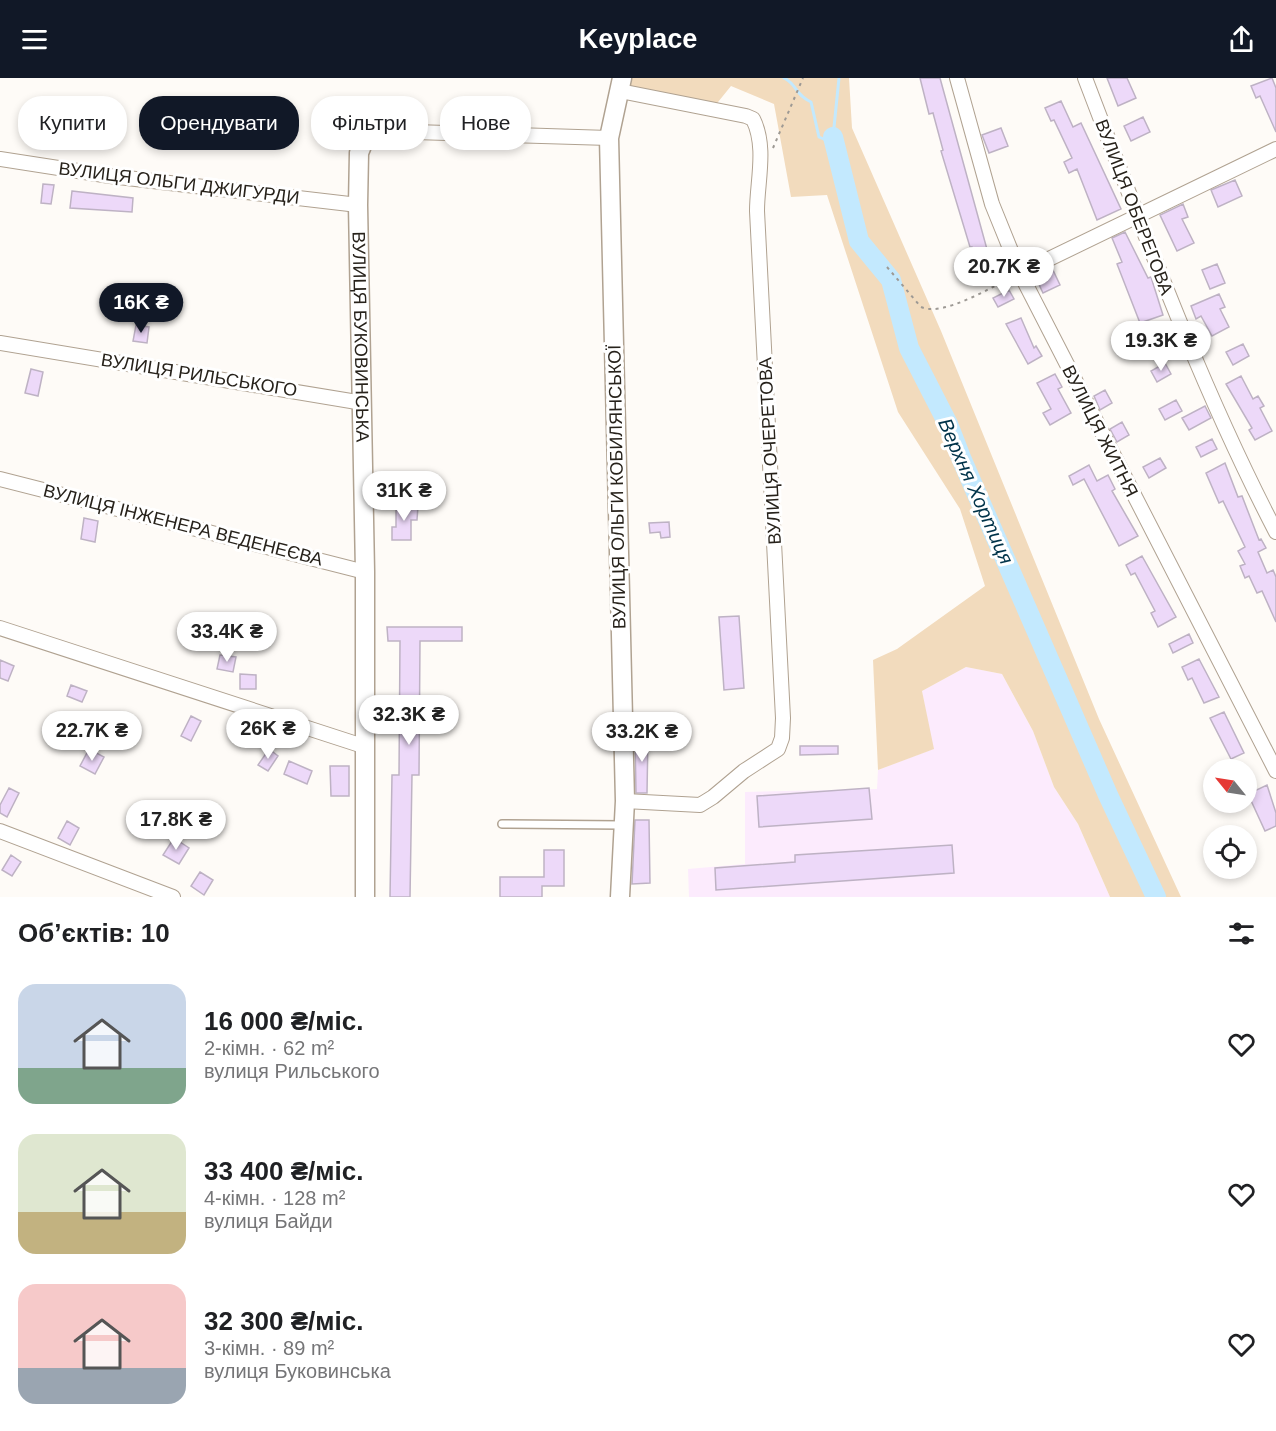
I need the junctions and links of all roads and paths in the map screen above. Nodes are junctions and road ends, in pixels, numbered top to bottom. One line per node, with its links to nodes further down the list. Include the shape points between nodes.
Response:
1 (803, 78): 9 (path)
2 (957, 78): 14 (street, ВУЛИЦЯ ЖИТНЯ, via 992,204)
3 (1085, 78): 12 (street, ВУЛИЦЯ ОБЕРЕГОВА)
4 (621, 84): 6 (street, ВУЛИЦЯ ОЛЬГИ КОБИЛЯНСЬКОЇ); 23 (street, ВУЛИЦЯ ОЧЕРЕТОВА, via 746,116 753,119 757,128 761,178 757,194 758,231 783,718 778,749 700,804)
5 (428, 132): 6 (street)
6 (609, 138): 23 (street, ВУЛИЦЯ ОЛЬГИ КОБИЛЯНСЬКОЇ)
7 (1276, 149): 12 (street)
8 (360, 150): 11 (street, ВУЛИЦЯ БУКОВИНСЬКА)
9 (769, 157)
10 (0, 159): 11 (street, ВУЛИЦЯ ОЛЬГИ ДЖИГУРДИ)
11 (358, 205): 16 (street, ВУЛИЦЯ БУКОВИНСЬКА)
12 (1137, 215): 14 (street); 18 (street, ВУЛИЦЯ ОБЕРЕГОВА, via 1185,341)
13 (887, 267): 14 (path, via 921,307 929,310 953,305)
14 (1020, 273): 22 (street, ВУЛИЦЯ ЖИТНЯ)
15 (0, 343): 16 (street, ВУЛИЦЯ РИЛЬСЬКОГО)
16 (363, 403): 19 (street, ВУЛИЦЯ БУКОВИНСЬКА)
17 (0, 479): 19 (street, ВУЛИЦЯ ІНЖЕНЕРА ВЕДЕНЕЄВА)
18 (1276, 532)
19 (365, 572): 21 (street, ВУЛИЦЯ БУКОВИНСЬКА)
20 (0, 628): 21 (street)
21 (366, 747): 28 (street, ВУЛИЦЯ БУКОВИНСЬКА)
22 (1276, 771)
23 (625, 801): 25 (street, ВУЛИЦЯ ОЛЬГИ КОБИЛЯНСЬКОЇ)
24 (502, 824): 25 (lane)
25 (624, 825): 29 (street, ВУЛИЦЯ ОЛЬГИ КОБИЛЯНСЬКОЇ)
26 (0, 831): 27 (street)
27 (173, 897)
28 (365, 897)
29 (620, 897)

